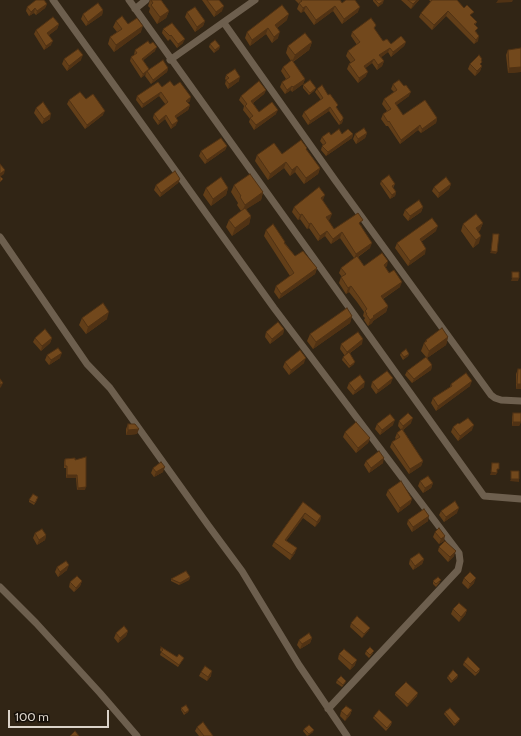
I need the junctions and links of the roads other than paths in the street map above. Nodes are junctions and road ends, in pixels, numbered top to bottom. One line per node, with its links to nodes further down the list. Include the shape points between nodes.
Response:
1 (53, 0): 12 (street, via 274,308 459,553 458,570)
2 (128, 0): 5 (street)
3 (146, 0): 5 (street)
4 (256, 0): 6 (street)
5 (135, 9): 7 (street)
6 (224, 23): 7 (street); 9 (street, via 491,394 501,400)
7 (170, 60): 10 (street, via 484,496)
8 (0, 237): 12 (street, via 87,364 110,388 242,571 298,665)
9 (521, 401)
10 (521, 499)
11 (0, 587): 13 (street, via 36,623)
12 (328, 709): 14 (street)
13 (137, 736)
14 (347, 736)

